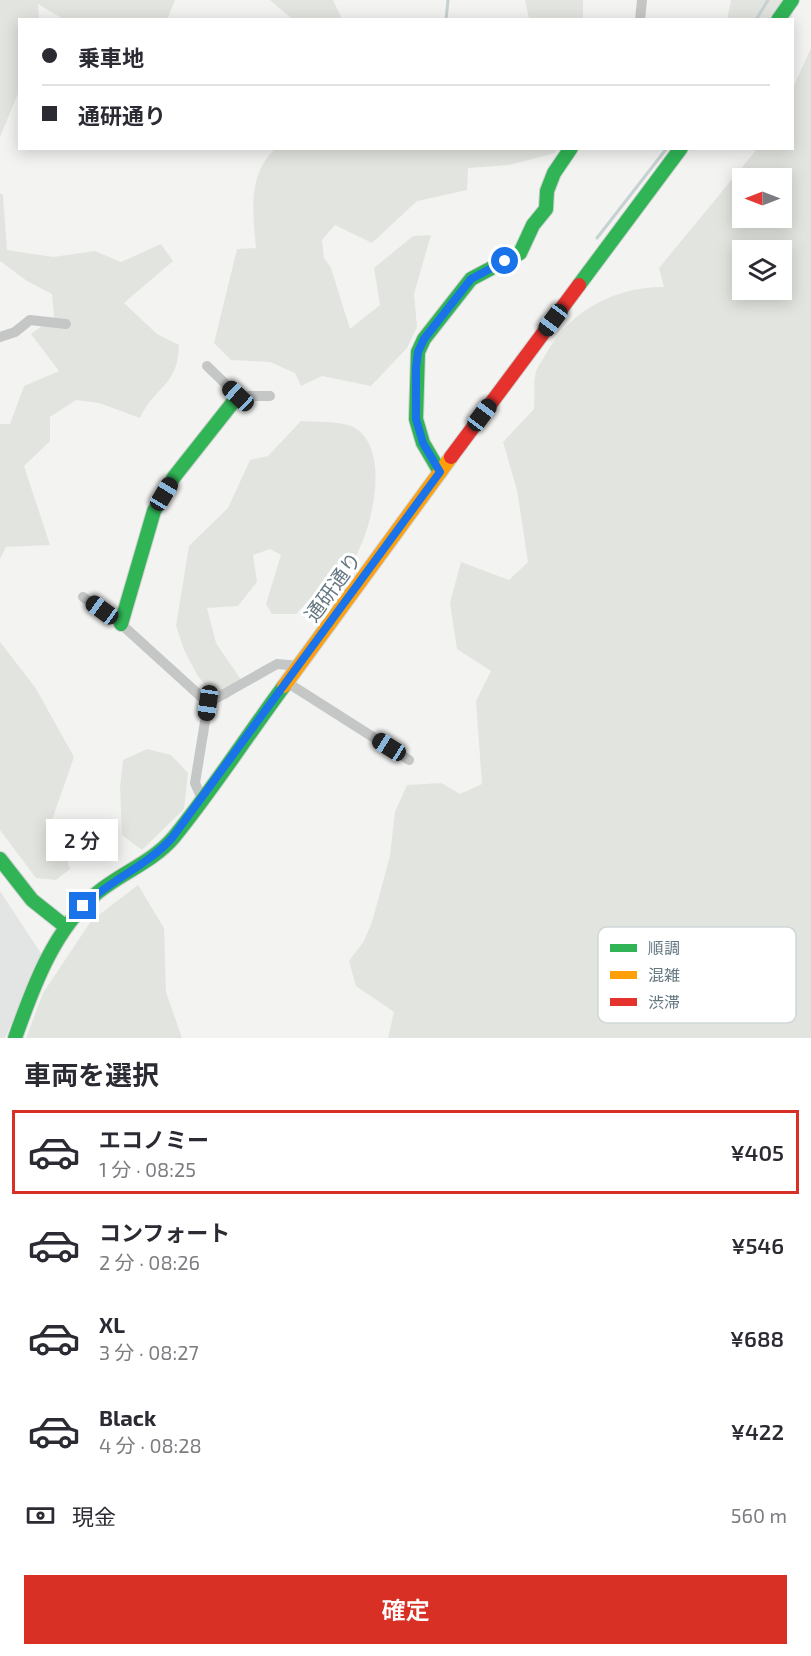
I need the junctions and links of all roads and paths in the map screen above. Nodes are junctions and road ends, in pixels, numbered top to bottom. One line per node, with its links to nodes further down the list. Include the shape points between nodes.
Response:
1 (642, 0): 3 (street)
2 (792, 0): 4 (street)
3 (640, 18)
4 (779, 18)
5 (570, 150): 12 (street, via 554,173 546,209 533,225 520,253 471,279 418,352 416,419 423,443)
6 (680, 150): 12 (street, 通研通り)
7 (66, 324): 8 (street, via 30,320 15,332)
8 (0, 337)
9 (207, 366): 10 (street)
10 (238, 396): 11 (street); 14 (street, via 174,477 154,511)
11 (270, 396)
12 (440, 472): 15 (street, 通研通り)
13 (83, 597): 14 (street)
14 (121, 624): 17 (street)
15 (300, 666): 16 (street, 通研通り); 17 (street, via 277,664)
16 (288, 683): 18 (street); 19 (street, 通研通り)
17 (208, 703): 19 (street, via 195,783)
18 (409, 760)
19 (202, 799): 21 (street, 通研通り, via 162,849 97,893)
20 (0, 859): 21 (street, via 32,900)
21 (66, 927): 22 (street, 通研通り)
22 (15, 1038)

